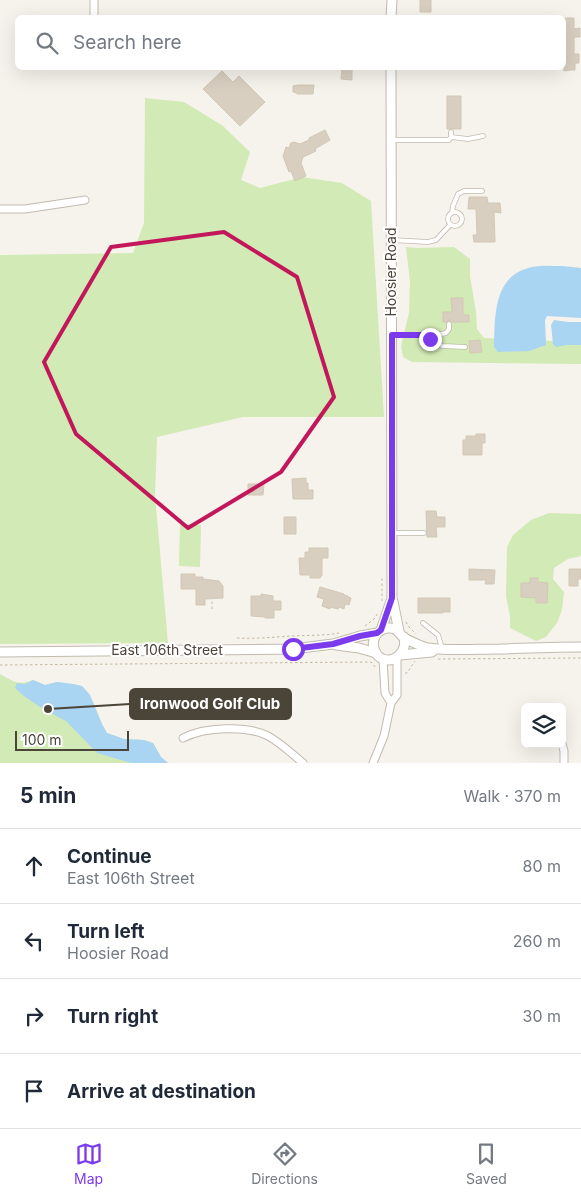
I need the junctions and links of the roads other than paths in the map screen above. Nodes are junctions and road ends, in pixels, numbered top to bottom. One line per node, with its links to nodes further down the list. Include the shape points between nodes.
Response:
1 (94, 0): 3 (street)
2 (392, 0): 4 (street)
3 (94, 15)
4 (392, 15)
5 (391, 70): 9 (street, Hoosier Road)
6 (451, 132): 8 (lane)
7 (483, 136): 8 (lane, via 468,139)
8 (451, 137): 9 (lane, via 449,140)
9 (391, 140): 15 (street, Hoosier Road)
10 (482, 191): 13 (lane, via 464,190 458,194)
11 (85, 200): 12 (street, via 25,209)
12 (0, 209)
13 (452, 212): 14 (lane, via 448,217); 14 (lane, via 459,213 462,220 457,226)
14 (450, 225): 15 (lane, via 436,240)
15 (390, 240): 17 (street, Hoosier Road)
16 (449, 324): 18 (lane, via 446,333)
17 (392, 335): 18 (lane); 20 (street, Hoosier Road)
18 (421, 335): 19 (lane, via 443,346)
19 (465, 347)
20 (392, 533): 21 (lane); 22 (street, Hoosier Road)
21 (424, 533)
22 (392, 598): 24 (street, Hoosier Road); 25 (street, Hoosier Road)
23 (423, 623): 28 (lane, via 438,635)
24 (379, 632): 25 (street, via 392,628); 26 (street, East 106th Street); 31 (street, via 373,640 374,649)
25 (401, 634): 28 (street, via 426,648); 32 (street, via 405,648)
26 (333, 644): 30 (street, East 106th Street, via 293,649); 31 (street, East 106th Street, via 360,648)
27 (581, 647): 29 (street)
28 (442, 648): 29 (street)
29 (462, 649): 32 (street)
30 (0, 652)
31 (380, 656): 32 (street, via 391,660); 33 (street, via 385,693)
32 (399, 656): 33 (street, via 397,695)
33 (391, 703): 37 (street, via 384,736)
34 (183, 738): 36 (street, via 209,730 257,732 275,740)
35 (563, 748): 38 (street)
36 (303, 763)
37 (373, 763)
38 (564, 763)

